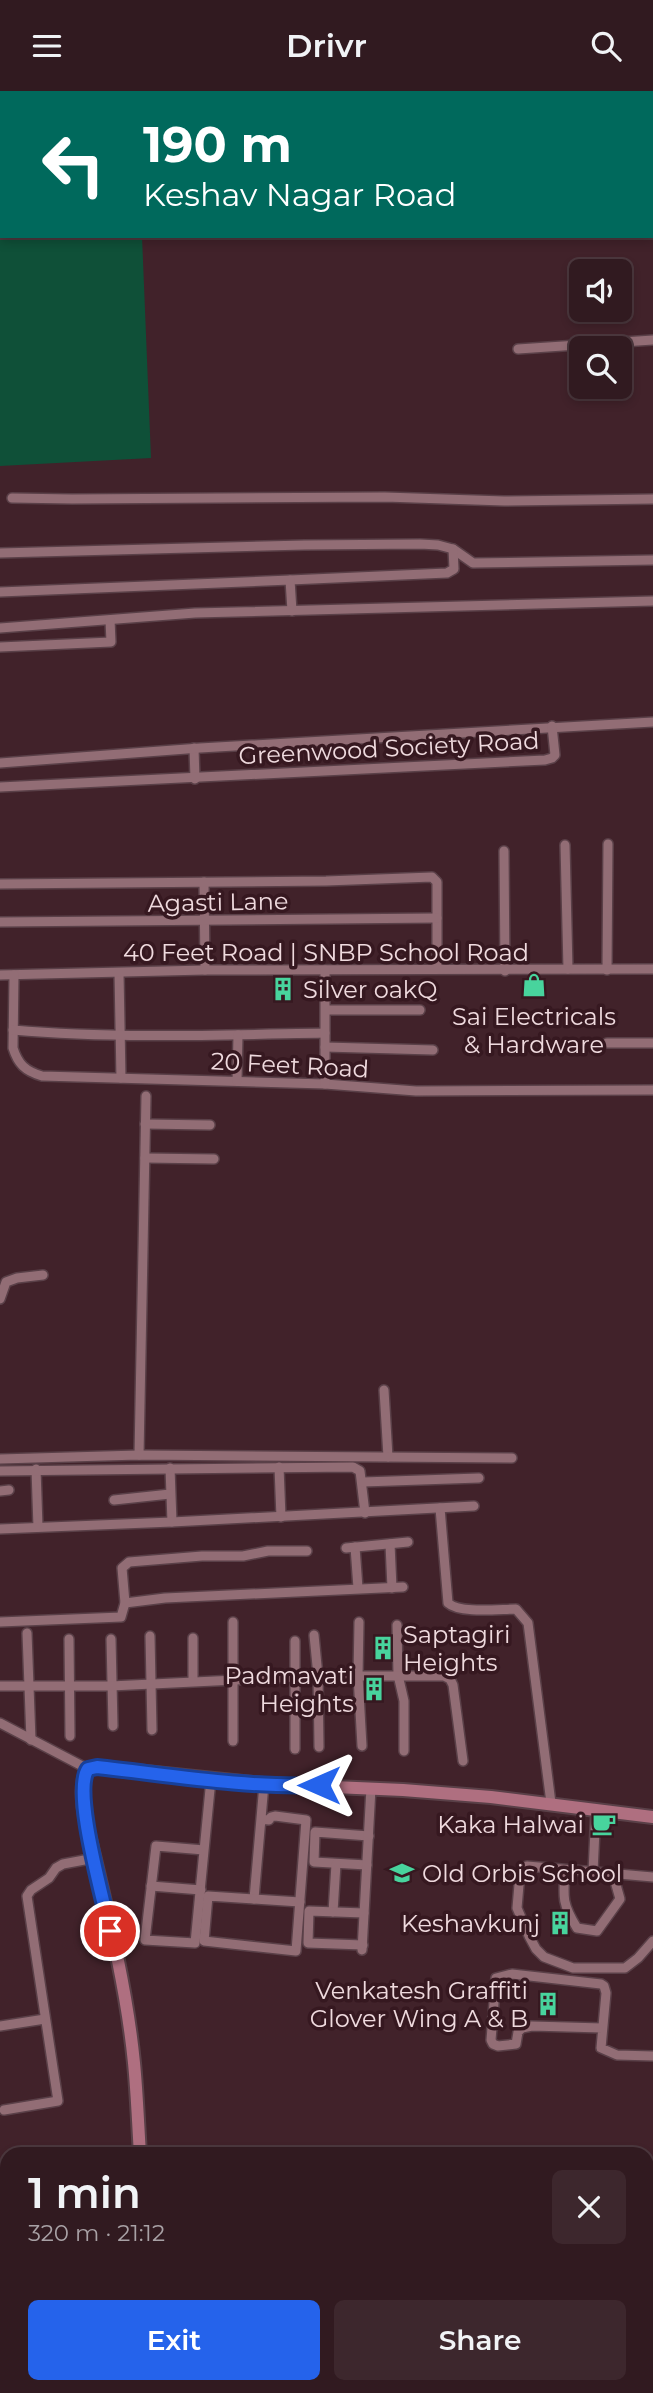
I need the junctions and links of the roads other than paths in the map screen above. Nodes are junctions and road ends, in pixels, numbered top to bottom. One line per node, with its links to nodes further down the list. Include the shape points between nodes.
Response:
1 (653, 340): 2 (street)
2 (518, 349)
3 (12, 498): 4 (street)
4 (653, 499)
5 (453, 549): 6 (street, via 438,545 305,545); 7 (street, via 473,563); 8 (street, via 454,569 447,573)
6 (0, 553)
7 (653, 560)
8 (290, 580): 9 (street); 11 (street)
9 (0, 592)
10 (653, 601): 11 (street)
11 (292, 611): 12 (street)
12 (110, 620): 13 (street); 14 (street, via 111,642)
13 (0, 628)
14 (0, 647)
15 (653, 722): 16 (street, Greenwood Society Road)
16 (552, 726): 17 (street, Greenwood Society Road); 19 (street, Greenwood Society Road, via 555,755 545,760)
17 (194, 748): 18 (street, Greenwood Society Road); 19 (street)
18 (0, 763)
19 (195, 779): 20 (street, Greenwood Society Road)
20 (0, 787)
21 (608, 844): 34 (street)
22 (565, 845): 30 (street)
23 (504, 851): 35 (street)
24 (204, 882): 25 (street); 26 (street, via 432,877 438,882); 27 (street)
25 (0, 884)
26 (437, 918): 27 (street, Agasti Lane); 29 (street)
27 (205, 920): 28 (street, Agasti Lane); 32 (street)
28 (0, 922)
29 (437, 969): 33 (street, 40 Feet Road | SNBP School Road); 35 (street, 40 Feet Road | SNBP School Road)
30 (568, 969): 34 (street, 40 Feet Road | SNBP School Road); 35 (street, 40 Feet Road | SNBP School Road)
31 (653, 969): 34 (street, 40 Feet Road | SNBP School Road)
32 (205, 970): 33 (street, 40 Feet Road | SNBP School Road); 36 (street, 40 Feet Road | SNBP School Road)
33 (325, 970): 39 (street)
34 (607, 970)
35 (505, 971)
36 (119, 972): 38 (street, 40 Feet Road | SNBP School Road); 43 (street)
37 (0, 975): 38 (street, 40 Feet Road | SNBP School Road)
38 (14, 975): 41 (street, 20 Feet Road)
39 (326, 1010): 40 (street); 42 (street)
40 (421, 1010)
41 (13, 1030): 43 (street); 49 (street, 20 Feet Road, via 16,1057 30,1073)
42 (325, 1033): 44 (street); 47 (street)
43 (120, 1034): 44 (street); 49 (street)
44 (238, 1035): 50 (street)
45 (607, 1043): 46 (street)
46 (653, 1043)
47 (325, 1047): 48 (street); 51 (street)
48 (433, 1050)
49 (121, 1078): 50 (street, 20 Feet Road)
50 (237, 1081): 51 (street, 20 Feet Road)
51 (325, 1084): 52 (street, 20 Feet Road, via 416,1091)
52 (653, 1090)
53 (146, 1095): 54 (street)
54 (145, 1123): 55 (street); 56 (street)
55 (209, 1125)
56 (145, 1158): 57 (street); 61 (street)
57 (214, 1159)
58 (43, 1275): 59 (street, via 6,1282)
59 (0, 1299)
60 (384, 1390): 62 (street)
61 (139, 1455): 62 (street); 64 (street)
62 (387, 1457): 63 (street)
63 (512, 1458)
64 (0, 1459)
65 (279, 1467): 66 (street); 70 (street, via 353,1467 360,1471); 76 (street)
66 (170, 1468): 67 (street); 71 (street)
67 (36, 1469): 68 (street); 78 (street)
68 (0, 1471)
69 (479, 1478): 70 (street)
70 (363, 1482): 75 (street)
71 (170, 1494): 72 (street); 77 (street)
72 (114, 1500)
73 (474, 1506): 74 (street)
74 (440, 1508): 75 (street); 124 (street, via 448,1604 463,1609 516,1609 528,1623)
75 (365, 1513): 76 (street)
76 (281, 1517): 77 (street)
77 (172, 1522): 78 (street)
78 (38, 1527): 79 (street)
79 (0, 1529)
80 (408, 1542): 81 (street)
81 (390, 1544): 84 (street, via 350,1548); 85 (street)
82 (307, 1551): 86 (street, via 130,1562 122,1568)
83 (403, 1587): 85 (street)
84 (358, 1588): 85 (street); 86 (street)
85 (392, 1588)
86 (125, 1604): 87 (street, via 121,1617 113,1619)
87 (0, 1622)
88 (233, 1622): 102 (street)
89 (359, 1622): 100 (street)
90 (397, 1625): 98 (street)
91 (27, 1633): 105 (street)
92 (314, 1635): 99 (street)
93 (150, 1636): 104 (street)
94 (192, 1638): 103 (street)
95 (69, 1639): 106 (street)
96 (111, 1639): 108 (street)
97 (295, 1641): 101 (street)
98 (398, 1675): 100 (street); 118 (street, via 404,1701); 119 (street, via 450,1679)
99 (318, 1676): 100 (street); 101 (street); 116 (street)
100 (358, 1676): 115 (street)
101 (296, 1679): 102 (street); 117 (street)
102 (233, 1680): 103 (street); 114 (street)
103 (193, 1681): 104 (street)
104 (152, 1683): 108 (street); 111 (street)
105 (30, 1685): 106 (street); 107 (street); 113 (street)
106 (68, 1685): 108 (street); 112 (street)
107 (0, 1686)
108 (111, 1686): 110 (street)
109 (0, 1723): 113 (street)
110 (113, 1726)
111 (152, 1730)
112 (70, 1736)
113 (31, 1740): 120 (street)
114 (233, 1741)
115 (362, 1746)
116 (319, 1747)
117 (295, 1749)
118 (404, 1751)
119 (463, 1761)
120 (88, 1769): 121 (street); 130 (street, via 84,1804)
121 (211, 1779): 122 (street); 129 (street)
122 (264, 1784): 123 (street); 127 (street)
123 (372, 1788): 124 (street); 128 (street)
124 (551, 1803): 125 (street)
125 (596, 1809): 126 (street); 134 (street)
126 (653, 1817)
127 (261, 1819): 139 (street); 140 (street, via 306,1820)
128 (369, 1836): 131 (street, via 315,1832 314,1862); 132 (street)
129 (204, 1850): 137 (street, via 156,1846); 138 (street)
130 (94, 1858): 144 (street, via 63,1864 27,1896); 149 (street, via 134,2061)
131 (336, 1864): 132 (street); 141 (street)
132 (367, 1865): 142 (street)
133 (565, 1870): 134 (street); 135 (street, via 562,1895 571,1919 577,1928 597,1931 620,1899); 143 (street, via 527,1866 520,1873 517,1908 544,1957 573,1968 625,1968)
134 (593, 1872): 135 (street)
135 (613, 1874): 136 (street)
136 (653, 1877)
137 (152, 1886): 138 (street); 138 (street, via 148,1941 195,1943)
138 (201, 1890)
139 (254, 1899): 140 (street); 140 (street, via 208,1896 204,1941 296,1951)
140 (300, 1902)
141 (333, 1912): 142 (street); 142 (street, via 309,1911 308,1943 363,1948)
142 (365, 1913)
143 (653, 1941)
144 (45, 2019): 145 (street); 148 (street, via 58,2101)
145 (0, 2026)
146 (602, 2028): 146 (street, via 606,1993 601,1984 512,1974 496,1978 493,2044 516,2044 518,2032 532,2026); 147 (street, via 601,2048 617,2055)
147 (653, 2056)
148 (4, 2110)
149 (140, 2147)

